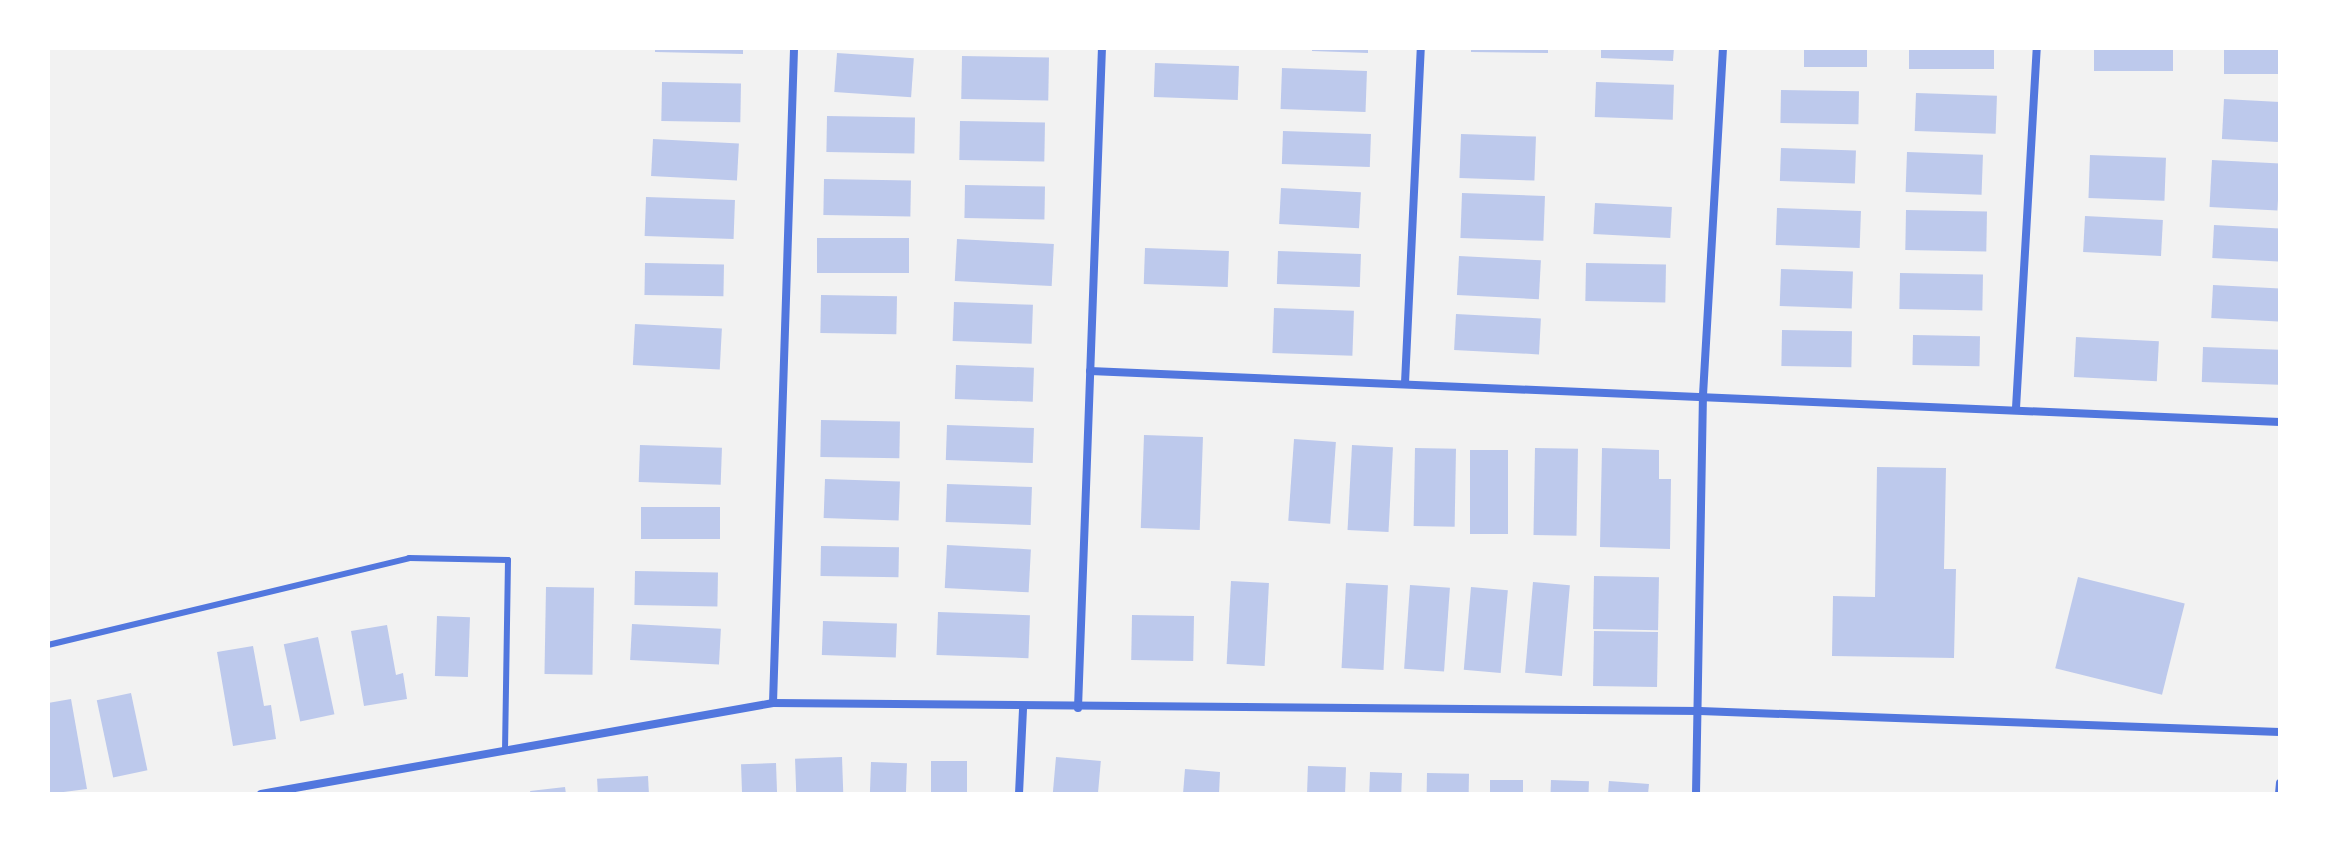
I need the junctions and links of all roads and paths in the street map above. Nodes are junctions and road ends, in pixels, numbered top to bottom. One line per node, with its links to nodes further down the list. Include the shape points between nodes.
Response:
1 (794, 48): 12 (street)
2 (1102, 48): 6 (street)
3 (1421, 48): 7 (street)
4 (1723, 48): 8 (street)
5 (2037, 48): 9 (street)
6 (1090, 371): 7 (street); 14 (street)
7 (1405, 383): 8 (street)
8 (1703, 395): 9 (street); 15 (street)
9 (2016, 408): 10 (street)
10 (2280, 422)
11 (48, 645): 17 (lane, via 409,558 508,560)
12 (773, 703): 13 (street); 17 (street)
13 (1023, 708): 14 (street); 20 (street)
14 (1078, 708): 15 (street)
15 (1700, 711): 16 (street); 21 (street)
16 (2280, 732)
17 (505, 750): 19 (street)
18 (2280, 783): 22 (street)
19 (261, 794)
20 (1019, 794)
21 (1696, 794)
22 (2279, 794)

